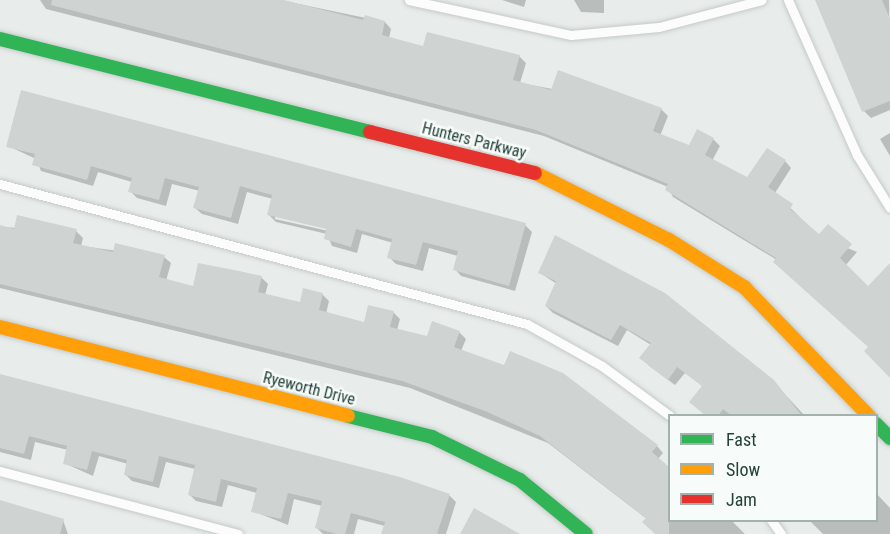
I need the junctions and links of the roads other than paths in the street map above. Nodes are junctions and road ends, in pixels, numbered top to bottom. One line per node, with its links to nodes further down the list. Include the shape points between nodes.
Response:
1 (409, 0): 2 (lane, via 571,35 659,27)
2 (762, 0)
3 (788, 0): 6 (lane, via 857,155)
4 (0, 39): 8 (street, Hunters Parkway, via 535,173 669,240 744,287)
5 (0, 184): 9 (lane, via 527,324 602,366)
6 (890, 208)
7 (0, 327): 14 (street, Ryeworth Drive, via 432,437 520,480)
8 (867, 414)
9 (668, 415)
10 (878, 426): 11 (street)
11 (890, 438)
12 (0, 471): 13 (lane)
13 (238, 534)
14 (586, 534)

